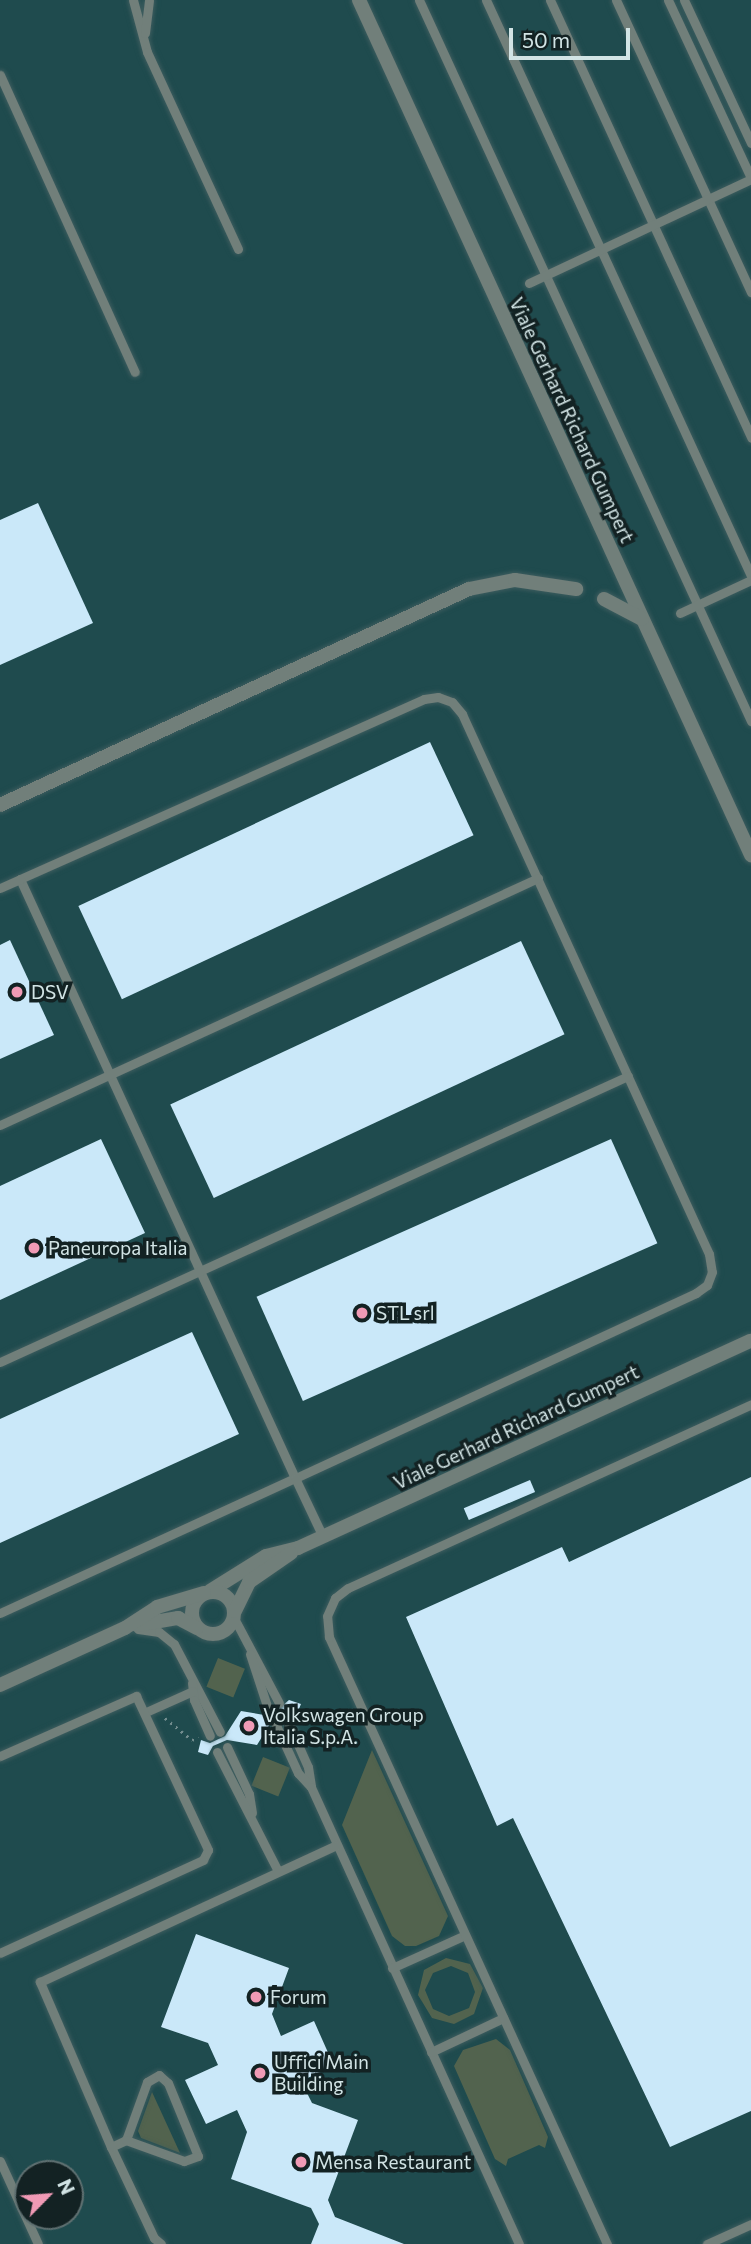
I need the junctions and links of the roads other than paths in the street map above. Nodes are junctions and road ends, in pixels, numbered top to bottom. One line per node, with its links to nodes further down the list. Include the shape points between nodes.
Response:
1 (133, 0): 10 (lane)
2 (149, 0): 10 (lane, via 144,23)
3 (359, 0): 28 (street, Viale Gerhard Richard Gumpert)
4 (419, 0): 18 (lane)
5 (486, 0): 17 (lane)
6 (550, 0): 15 (lane)
7 (616, 0): 14 (lane)
8 (668, 0): 13 (lane)
9 (684, 0): 12 (lane)
10 (147, 52): 16 (lane)
11 (0, 75): 21 (lane)
12 (751, 143)
13 (751, 178): 14 (lane)
14 (708, 199): 15 (lane); 20 (lane)
15 (653, 225): 17 (lane); 22 (lane)
16 (238, 249)
17 (601, 249): 18 (lane); 23 (lane)
18 (545, 275): 19 (lane); 26 (lane)
19 (529, 283)
20 (751, 292)
21 (135, 372)
22 (751, 438)
23 (751, 578): 26 (lane)
24 (576, 589): 30 (street, via 514,580 469,589)
25 (604, 599): 28 (street)
26 (697, 605): 27 (lane); 29 (lane)
27 (680, 613)
28 (642, 619): 31 (street, Viale Gerhard Richard Gumpert)
29 (751, 722)
30 (0, 805)
31 (751, 855)
32 (538, 878): 33 (lane, via 462,713 452,702 438,697 424,699); 35 (lane); 36 (lane)
33 (20, 879): 34 (lane); 35 (lane)
34 (0, 888)
35 (112, 1074): 37 (lane); 38 (lane)
36 (628, 1076): 38 (lane); 42 (lane, via 709,1254 712,1272 707,1285)
37 (0, 1125)
38 (202, 1269): 40 (lane); 42 (lane)
39 (751, 1341): 43 (street, Viale Gerhard Richard Gumpert)
40 (0, 1362)
41 (751, 1404): 67 (lane, via 348,1588 331,1603 326,1622 329,1637)
42 (295, 1478): 43 (lane); 46 (lane)
43 (323, 1537): 44 (street, Viale Gerhard Richard Gumpert)
44 (298, 1548): 45 (street, Viale Gerhard Richard Gumpert, via 266,1556); 47 (street, Viale Gerhard Richard Gumpert, via 249,1583)
45 (207, 1592): 47 (street, via 229,1598); 48 (street, Viale Gerhard Richard Gumpert, via 157,1607); 49 (street, via 192,1610)
46 (0, 1613)
47 (235, 1614): 49 (street, via 220,1633); 50 (lane)
48 (125, 1628): 49 (street, Viale Gerhard Richard Gumpert, via 178,1618); 51 (street, Viale Gerhard Richard Gumpert); 52 (lane, via 165,1636)
49 (199, 1629)
50 (250, 1652): 53 (lane); 54 (lane)
51 (0, 1685)
52 (192, 1686): 55 (lane); 58 (lane); 59 (lane)
53 (279, 1703)
54 (268, 1709)
55 (146, 1712): 62 (lane, via 139,1698 130,1696); 68 (lane, via 207,1846 206,1858)
56 (287, 1720): 63 (lane, via 308,1767)
57 (276, 1725): 63 (lane, via 298,1773)
58 (220, 1731)
59 (205, 1736)
60 (227, 1747): 64 (lane)
61 (217, 1752): 64 (lane, via 238,1799)
62 (0, 1756)
63 (311, 1787): 65 (lane)
64 (252, 1813): 66 (lane)
65 (337, 1845): 66 (lane); 69 (lane)
66 (278, 1871): 73 (lane, via 40,1982)
67 (465, 1935): 69 (lane); 70 (lane)
68 (0, 1954)
69 (392, 1968): 71 (lane)
70 (503, 2018): 71 (lane); 79 (lane)
71 (431, 2052): 78 (lane)
72 (126, 2140): 72 (lane, via 147,2082 159,2075 167,2083 198,2156 184,2161); 73 (lane)
73 (111, 2147): 77 (lane, via 153,2238)
74 (0, 2161): 76 (lane)
75 (751, 2224): 80 (lane)
76 (38, 2244)
77 (160, 2244)
78 (519, 2244)
79 (607, 2244)
80 (707, 2244)

